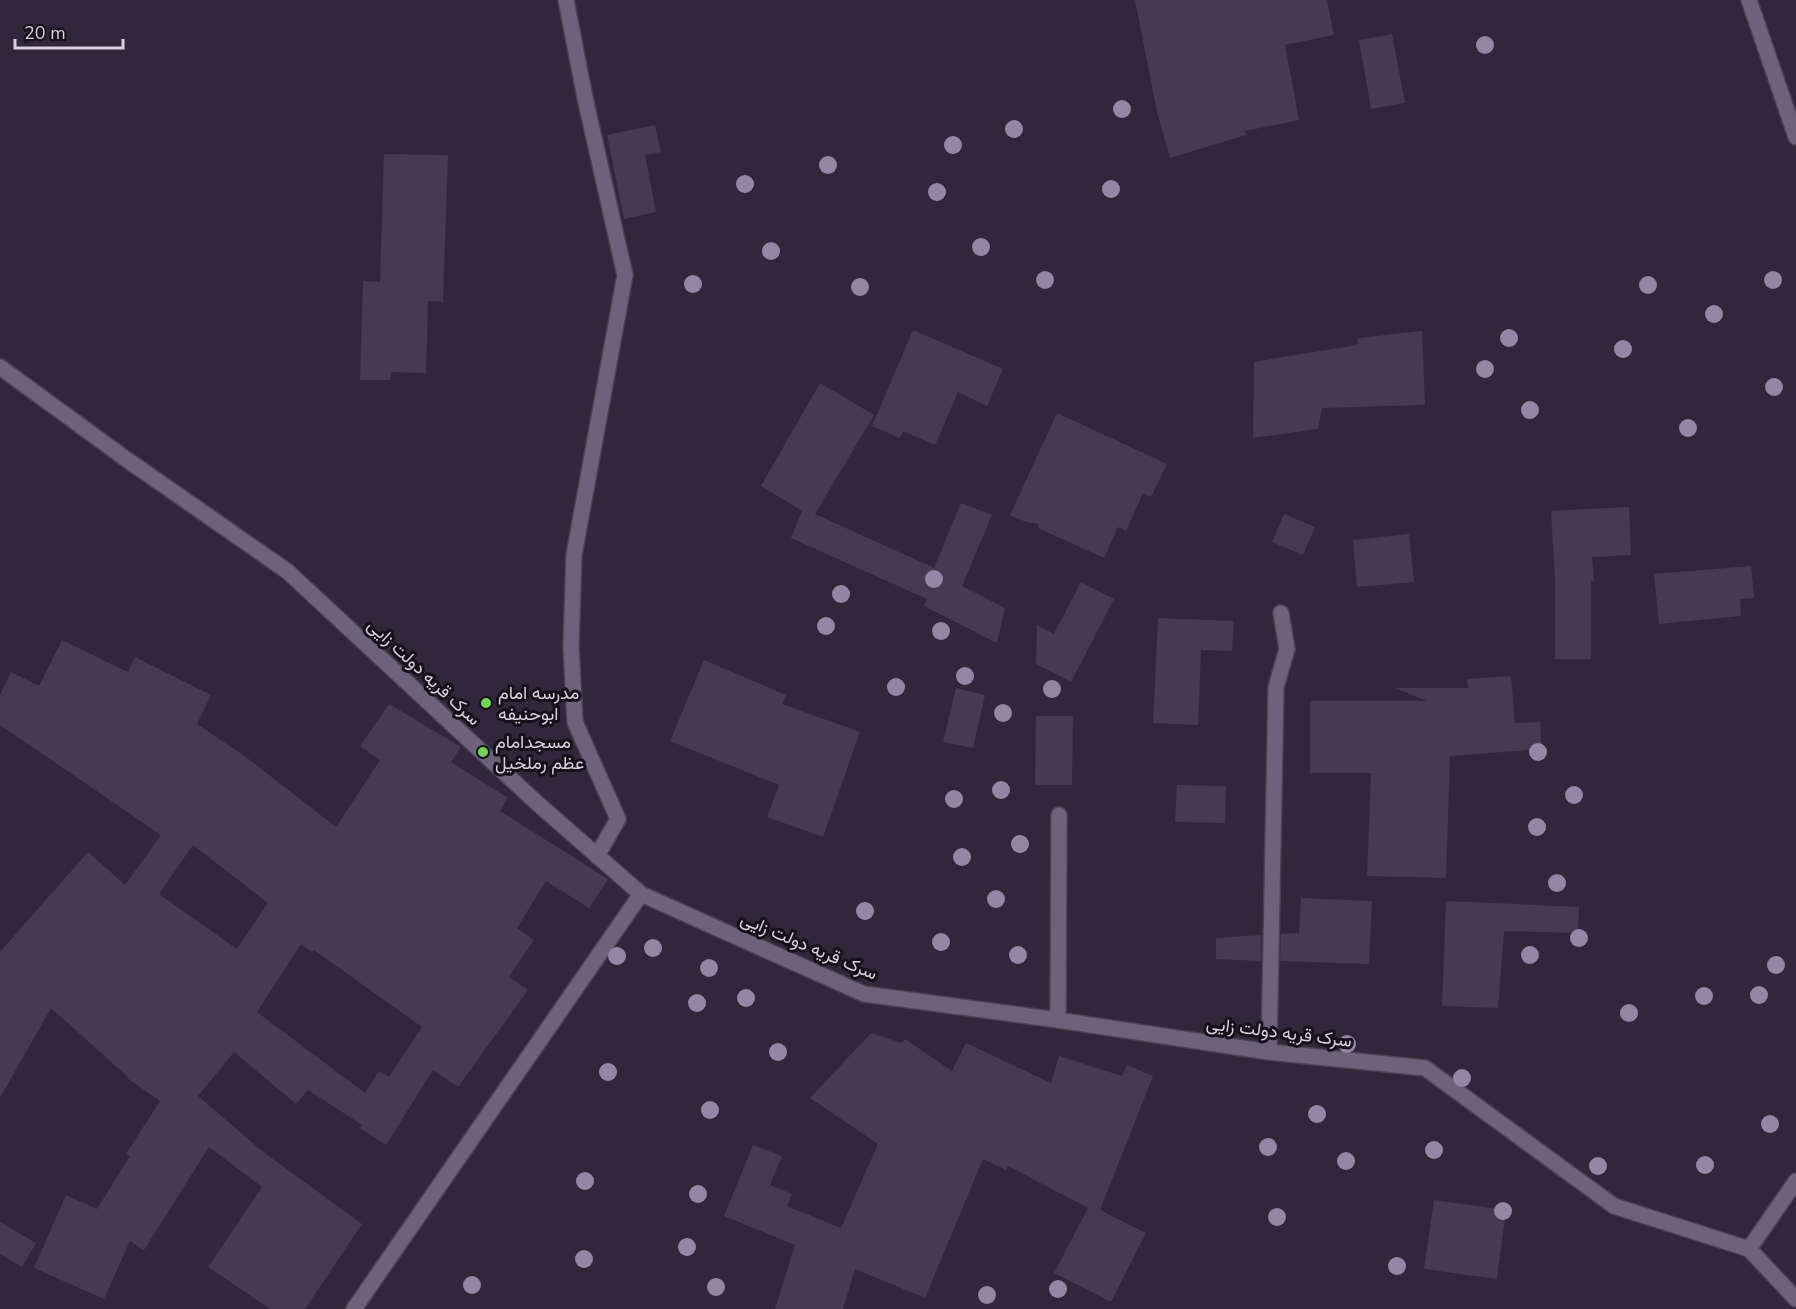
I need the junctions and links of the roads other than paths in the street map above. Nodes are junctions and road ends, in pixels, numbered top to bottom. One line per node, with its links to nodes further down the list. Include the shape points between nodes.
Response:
1 (566, 0): 7 (street, via 625,275 574,555 571,646 575,722 618,819)
2 (1749, 0): 3 (street)
3 (1796, 137)
4 (0, 367): 7 (street, سرک قریه دولت زایی, via 287,571)
5 (1281, 613): 10 (street, via 1287,649 1276,687)
6 (1059, 815): 9 (street)
7 (597, 856): 8 (street, سرک قریه دولت زایی)
8 (641, 894): 9 (street, سرک قریه دولت زایی, via 864,994); 14 (street)
9 (1058, 1020): 10 (street, سرک قریه دولت زایی)
10 (1269, 1052): 12 (street, سرک قریه دولت زایی, via 1425,1068 1614,1206)
11 (1796, 1181): 12 (street)
12 (1749, 1249): 13 (street, سرک قریه دولت زایی)
13 (1796, 1299)
14 (354, 1309)

